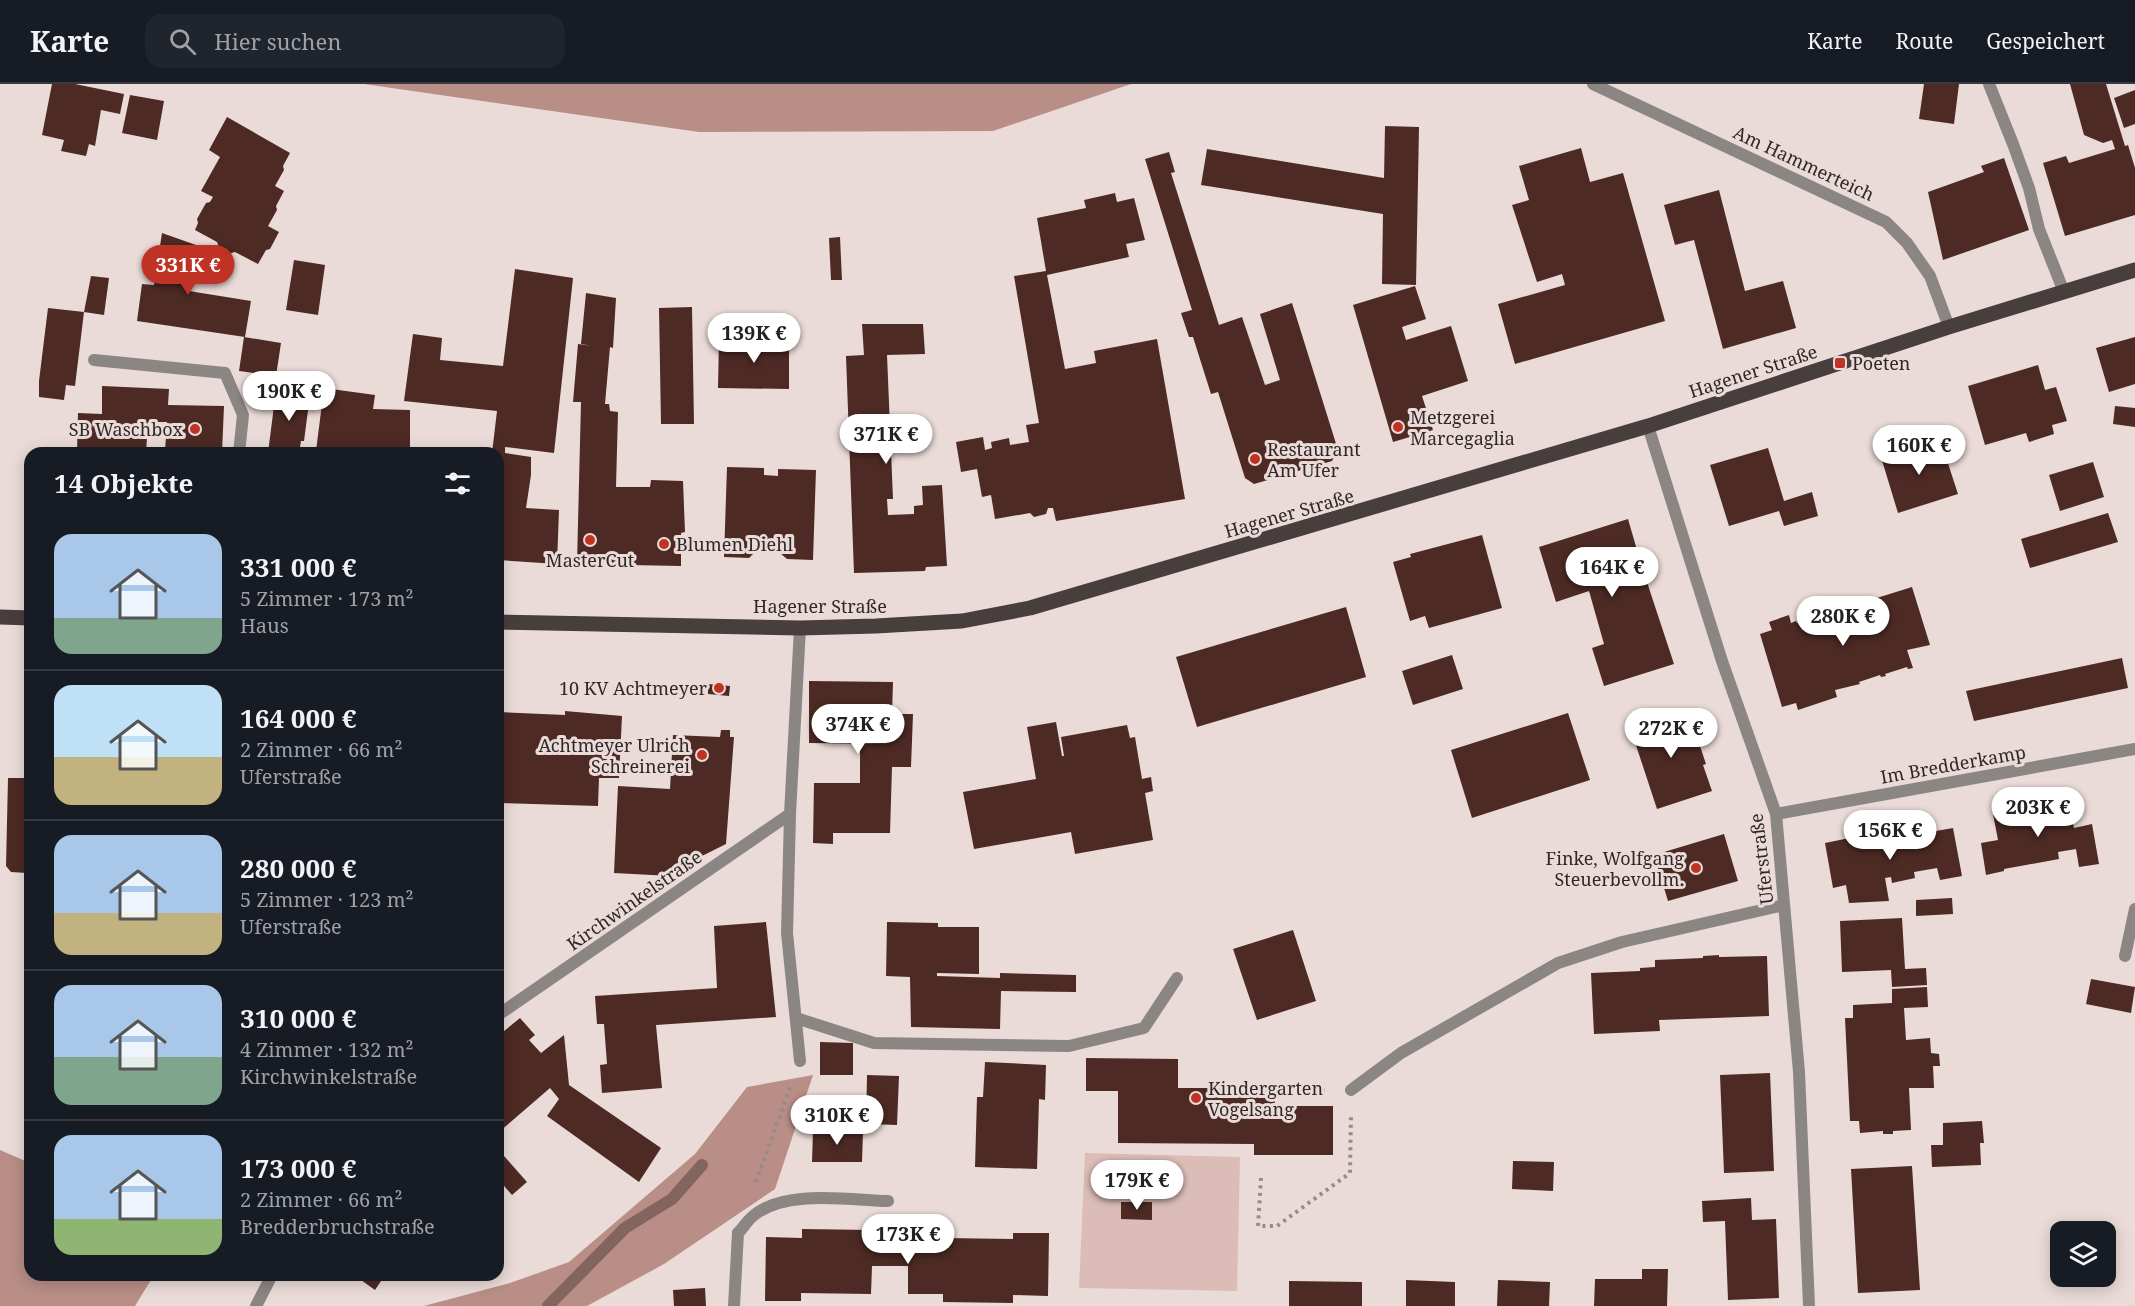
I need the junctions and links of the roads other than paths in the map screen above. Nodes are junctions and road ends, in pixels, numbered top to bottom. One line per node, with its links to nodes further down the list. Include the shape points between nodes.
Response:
1 (1593, 84): 5 (street, Am Hammerteich, via 1886,222 1907,243 1930,276)
2 (1989, 84): 4 (street)
3 (2135, 270): 4 (main road, Hagener Straße)
4 (2064, 292): 5 (main road, Hagener Straße)
5 (1949, 327): 7 (main road, Hagener Straße)
6 (94, 360): 8 (street, via 225,373 243,415)
7 (1648, 426): 12 (main road, Hagener Straße, via 1030,608 962,621); 15 (street, Uferstraße, via 1722,661)
8 (240, 447)
9 (0, 617): 10 (main road)
10 (24, 618)
11 (504, 622): 12 (main road, Hagener Straße)
12 (800, 627): 14 (street)
13 (2135, 749): 15 (street, Im Bredderkamp)
14 (790, 814): 20 (street, Kirchwinkelstraße); 21 (street, via 787,933)
15 (1776, 814): 16 (street, Uferstraße)
16 (1784, 905): 23 (street, via 1622,942 1558,963 1401,1053); 28 (street, Uferstraße, via 1799,1072)
17 (2135, 909): 18 (street)
18 (2125, 956)
19 (1177, 978): 21 (street, via 1144,1028 1069,1046 874,1043)
20 (504, 1011)
21 (796, 1018): 22 (street)
22 (800, 1061)
23 (1351, 1090)
24 (888, 1201): 27 (street, via 797,1198 777,1202 753,1215 738,1233)
25 (269, 1281): 26 (street)
26 (256, 1306)
27 (734, 1306)
28 (1809, 1306)

